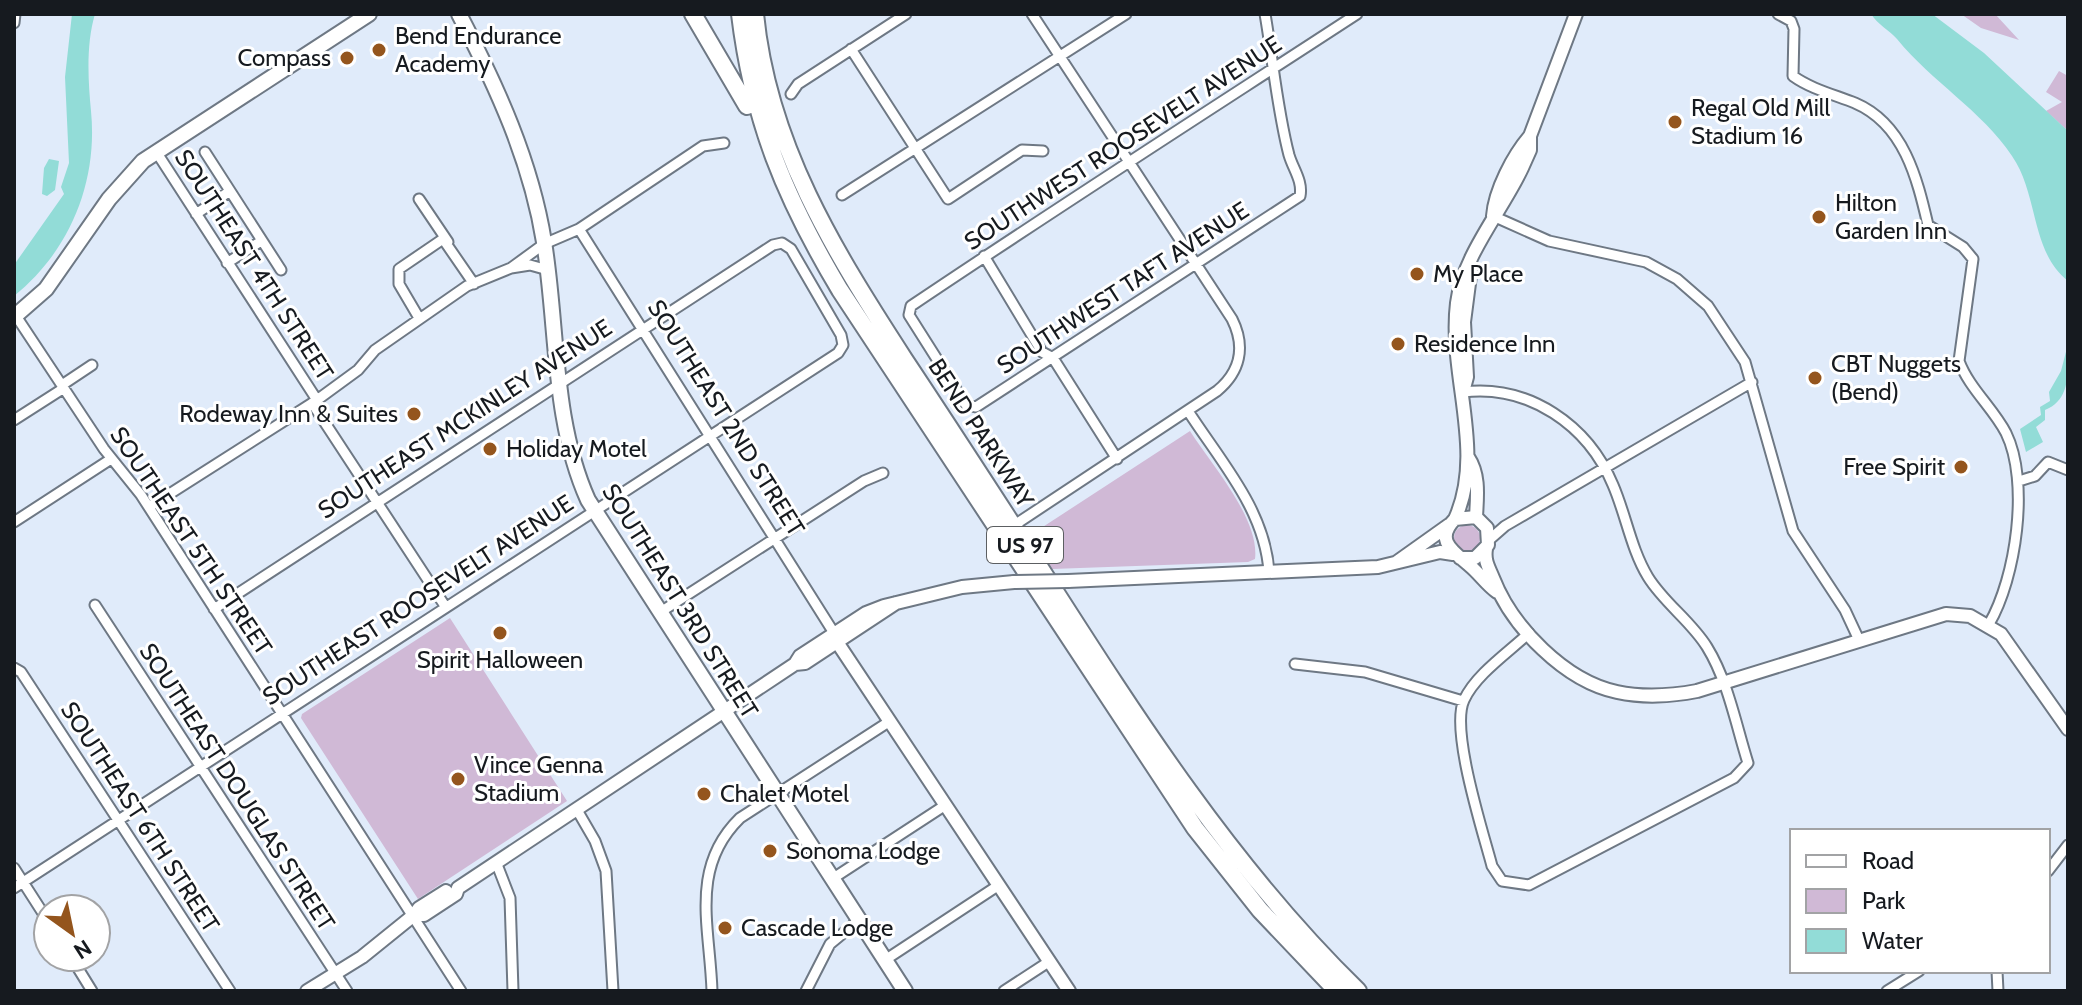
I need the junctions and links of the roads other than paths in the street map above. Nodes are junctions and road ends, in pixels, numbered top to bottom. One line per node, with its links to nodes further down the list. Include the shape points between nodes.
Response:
1 (15, 14): 15 (street)
2 (369, 14): 26 (main road)
3 (459, 14): 36 (main road, SOUTHEAST 3RD STREET, via 521,149)
4 (693, 14): 25 (highway, via 737,83)
5 (740, 14): 25 (highway, BEND PARKWAY / US 97, via 747,71)
6 (755, 14): 17 (highway, BEND PARKWAY / US 97)
7 (763, 14): 17 (highway)
8 (906, 14): 16 (street)
9 (1032, 14): 18 (street)
10 (1126, 14): 18 (street)
11 (1265, 14): 19 (street)
12 (1576, 14): 32 (street, via 1530,136 1494,202)
13 (1778, 14): 65 (street, via 1794,29 1793,76 1883,121 1908,158 1928,225 1970,252 1973,267 1959,361 2006,435)
14 (1355, 15): 19 (street, SOUTHWEST ROOSEVELT AVENUE)
15 (14, 23)
16 (851, 49): 20 (street); 22 (street)
17 (761, 57): 73 (highway, BEND PARKWAY / US 97, via 780,133 809,201 845,267)
18 (1061, 57): 22 (street); 27 (street)
19 (1275, 67): 27 (street, SOUTHWEST ROOSEVELT AVENUE); 39 (street, SOUTHWEST TAFT AVENUE, via 1300,196)
20 (791, 94)
21 (724, 143): 33 (street, via 703,146)
22 (917, 150): 23 (street, via 948,199 1022,150); 29 (street)
23 (1043, 151)
24 (205, 152): 28 (street)
25 (770, 154): 128 (highway, BEND PARKWAY / US 97, via 800,221 848,302 1169,791 1241,887)
26 (154, 155): 31 (street, SOUTHEAST 4TH STREET); 45 (main road, via 109,199 46,289)
27 (1131, 161): 37 (street, SOUTHWEST ROOSEVELT AVENUE); 39 (street)
28 (230, 191): 31 (street); 34 (street)
29 (842, 195)
30 (419, 199): 35 (street)
31 (196, 214): 38 (street, SOUTHEAST 4TH STREET)
32 (1493, 216): 51 (street, via 1549,241 1637,259 1677,279 1731,335); 53 (street, via 1460,283 1456,361)
33 (579, 229): 36 (street); 46 (street, SOUTHEAST 2ND STREET)
34 (261, 241): 38 (street); 41 (street)
35 (448, 242): 43 (street); 44 (street, via 443,239 399,269 399,284)
36 (544, 244): 40 (street); 42 (main road, SOUTHEAST 3RD STREET)
37 (984, 256): 48 (street, via 1042,352); 55 (street, SOUTHWEST ROOSEVELT AVENUE, via 911,306 909,315)
38 (227, 263): 54 (street, SOUTHEAST 4TH STREET)
39 (1196, 265): 48 (street, SOUTHWEST TAFT AVENUE); 56 (street, via 1235,324 1240,351 1229,380)
40 (511, 268): 42 (street, via 530,265); 43 (street)
41 (281, 270)
42 (548, 270): 50 (main road, SOUTHEAST 3RD STREET)
43 (474, 284): 44 (street)
44 (419, 318): 54 (street)
45 (16, 320): 52 (street, SOUTHEAST 5TH STREET)
46 (642, 327): 47 (street, SOUTHEAST MCKINLEY AVENUE, via 782,243 791,249); 50 (street, SOUTHEAST MCKINLEY AVENUE); 58 (street, SOUTHEAST 2ND STREET)
47 (843, 345): 58 (street, SOUTHEAST ROOSEVELT AVENUE)
48 (1053, 358): 55 (street, SOUTHWEST TAFT AVENUE, via 976,407); 61 (street)
49 (92, 365): 52 (street)
50 (559, 382): 66 (street, SOUTHEAST MCKINLEY AVENUE); 68 (main road, SOUTHEAST 3RD STREET, via 570,451)
51 (1752, 382): 62 (street); 87 (street, via 1788,520)
52 (63, 386): 57 (street); 60 (street, SOUTHEAST 5TH STREET)
53 (1463, 392): 59 (street); 62 (street, via 1504,392 1540,405 1577,431)
54 (315, 402): 66 (street, SOUTHEAST 4TH STREET); 67 (street)
55 (966, 405)
56 (1188, 411): 61 (street); 78 (street, via 1257,517)
57 (14, 420)
58 (711, 434): 68 (street, SOUTHEAST ROOSEVELT AVENUE); 74 (street, SOUTHEAST 2ND STREET)
59 (1468, 457): 70 (street, via 1474,466); 72 (street, via 1463,503)
60 (111, 459): 67 (street, SOUTHEAST 5TH STREET); 71 (street)
61 (1117, 459): 73 (street)
62 (1605, 470): 69 (street); 90 (street, via 1647,576 1706,645)
63 (2068, 470): 65 (street, via 2048,462 2035,476)
64 (883, 473): 74 (street)
65 (2019, 481): 84 (street, via 2006,589)
66 (376, 500): 81 (street, SOUTHEAST 4TH STREET); 82 (street, SOUTHEAST MCKINLEY AVENUE)
67 (149, 507): 82 (street, SOUTHEAST 5TH STREET)
68 (592, 511): 81 (street, SOUTHEAST ROOSEVELT AVENUE); 83 (main road, SOUTHEAST 3RD STREET)
69 (1529, 513): 70 (street); 75 (street, via 1505,526)
70 (1480, 520): 72 (street); 75 (street)
71 (14, 522)
72 (1453, 522): 76 (street, via 1446,543); 77 (street)
73 (1013, 526): 129 (highway, BEND PARKWAY / US 97, via 1222,837 1287,918)
74 (775, 538): 83 (street); 86 (street, SOUTHEAST 2ND STREET)
75 (1488, 545): 76 (street, via 1475,558); 79 (street, via 1487,567)
76 (1456, 556): 77 (street, via 1440,552); 79 (street)
77 (1397, 562): 78 (street)
78 (1269, 572): 86 (street, bridge, via 962,587 890,605)
79 (1497, 592): 85 (street)
80 (95, 605): 96 (street, SOUTHEAST DOUGLAS STREET)
81 (445, 606): 93 (street, SOUTHEAST ROOSEVELT AVENUE)
82 (214, 609): 93 (street, SOUTHEAST 5TH STREET)
83 (659, 613): 92 (main road, SOUTHEAST 3RD STREET)
84 (1989, 624): 87 (street, via 1946,614); 94 (street)
85 (1529, 633): 90 (street, via 1572,672 1616,692 1669,697); 91 (street)
86 (835, 638): 92 (street, via 805,663 795,664); 95 (street, SOUTHEAST 2ND STREET)
87 (1859, 640): 90 (street)
88 (1295, 664): 91 (street, via 1365,672)
89 (14, 668): 100 (street, SOUTHEAST 6TH STREET)
90 (1723, 684): 91 (street, via 1748,763 1734,778 1529,885 1502,881 1492,866 1464,754)
91 (1463, 701)
92 (723, 711): 97 (main road, SOUTHEAST 3RD STREET); 99 (street)
93 (282, 712): 96 (street, SOUTHEAST ROOSEVELT AVENUE); 109 (street, SOUTHEAST 5TH STREET)
94 (2066, 721)
95 (887, 723): 97 (street); 98 (street, SOUTHEAST 2ND STREET)
96 (200, 767): 100 (street, SOUTHEAST ROOSEVELT AVENUE); 114 (street, SOUTHEAST DOUGLAS STREET)
97 (777, 795): 105 (main road, SOUTHEAST 3RD STREET); 123 (street, via 725,833 707,870)
98 (944, 806): 105 (street); 107 (street, SOUTHEAST 2ND STREET)
99 (577, 810): 102 (street); 122 (street, via 606,871)
100 (119, 821): 106 (street, SOUTHEAST ROOSEVELT AVENUE); 117 (street, SOUTHEAST 6TH STREET)
101 (2068, 845): 104 (street)
102 (496, 862): 109 (street, via 424,915); 121 (street, via 510,898)
103 (14, 868): 106 (street)
104 (2050, 868)
105 (832, 879): 110 (main road, SOUTHEAST 3RD STREET)
106 (18, 885): 108 (street)
107 (999, 885): 111 (street); 112 (street, SOUTHEAST 2ND STREET)
108 (32, 902)
109 (414, 915): 114 (street); 120 (street, SOUTHEAST 5TH STREET)
110 (859, 920): 111 (main road, SOUTHEAST 3RD STREET); 124 (street, via 830,944)
111 (885, 960): 125 (main road, SOUTHEAST 3RD STREET)
112 (1050, 961): 126 (street); 127 (street, SOUTHEAST 2ND STREET)
113 (81, 973): 116 (street)
114 (335, 973): 118 (street); 119 (street, SOUTHEAST DOUGLAS STREET)
115 (1916, 973): 130 (street)
116 (92, 991)
117 (230, 991)
118 (307, 991)
119 (347, 991)
120 (461, 991)
121 (513, 991)
122 (613, 991)
123 (712, 991)
124 (806, 991)
125 (905, 991)
126 (1004, 991)
127 (1069, 991)
128 (1337, 991)
129 (1358, 991)
130 (1887, 991)

